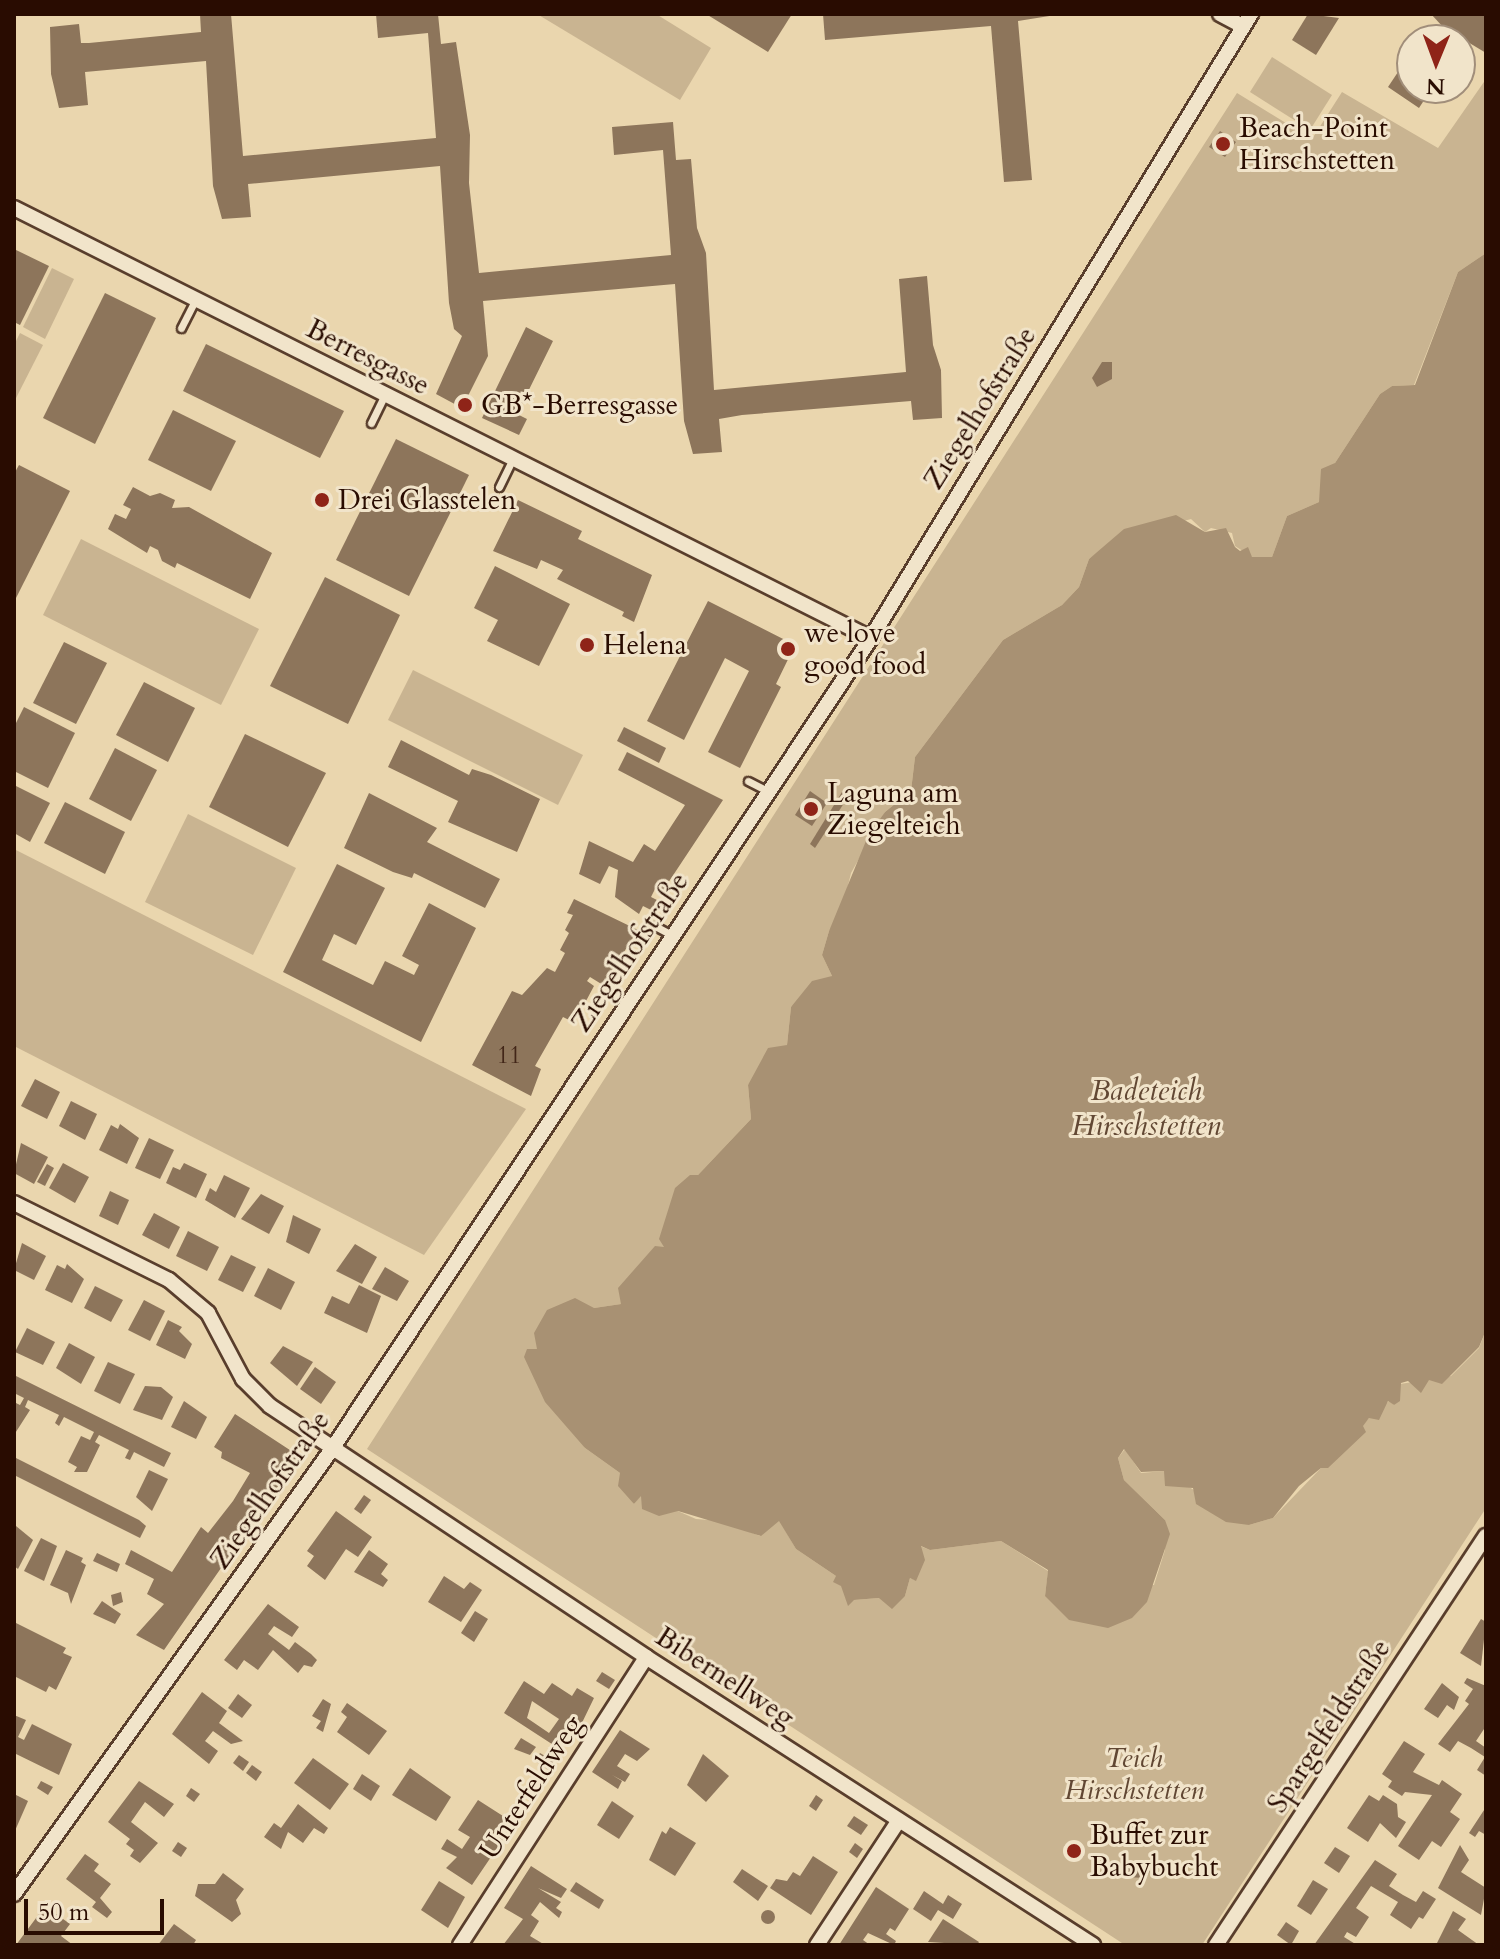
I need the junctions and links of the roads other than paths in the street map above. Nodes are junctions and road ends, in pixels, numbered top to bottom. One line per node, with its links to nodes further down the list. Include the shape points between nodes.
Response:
1 (1220, 14): 2 (street)
2 (1247, 20): 10 (street, Ziegelhofstraße)
3 (14, 208): 4 (street, Berresgasse)
4 (196, 299): 5 (lane); 6 (street, Berresgasse)
5 (181, 328)
6 (385, 394): 7 (lane); 8 (street, Berresgasse)
7 (371, 423)
8 (513, 458): 9 (lane); 10 (street, Berresgasse)
9 (499, 487)
10 (871, 638): 12 (street, Ziegelhofstraße)
11 (748, 781): 12 (lane)
12 (768, 791): 14 (street, Ziegelhofstraße)
13 (655, 926): 14 (lane)
14 (672, 935): 16 (street, Ziegelhofstraße)
15 (14, 1203): 16 (street, Bibernellweg, via 169,1280 208,1313 254,1393)
16 (332, 1449): 18 (street, Bibernellweg); 21 (street, Ziegelhofstraße)
17 (1486, 1536): 26 (street, Spargelfeldstraße)
18 (646, 1657): 19 (street, Bibernellweg); 23 (street, Unterfeldweg)
19 (899, 1820): 24 (street); 25 (street, Bibernellweg)
20 (14, 1864): 21 (street)
21 (30, 1872): 22 (street, Ziegelhofstraße)
22 (14, 1894)
23 (460, 1945)
24 (817, 1945)
25 (1093, 1945)
26 (1216, 1945)

